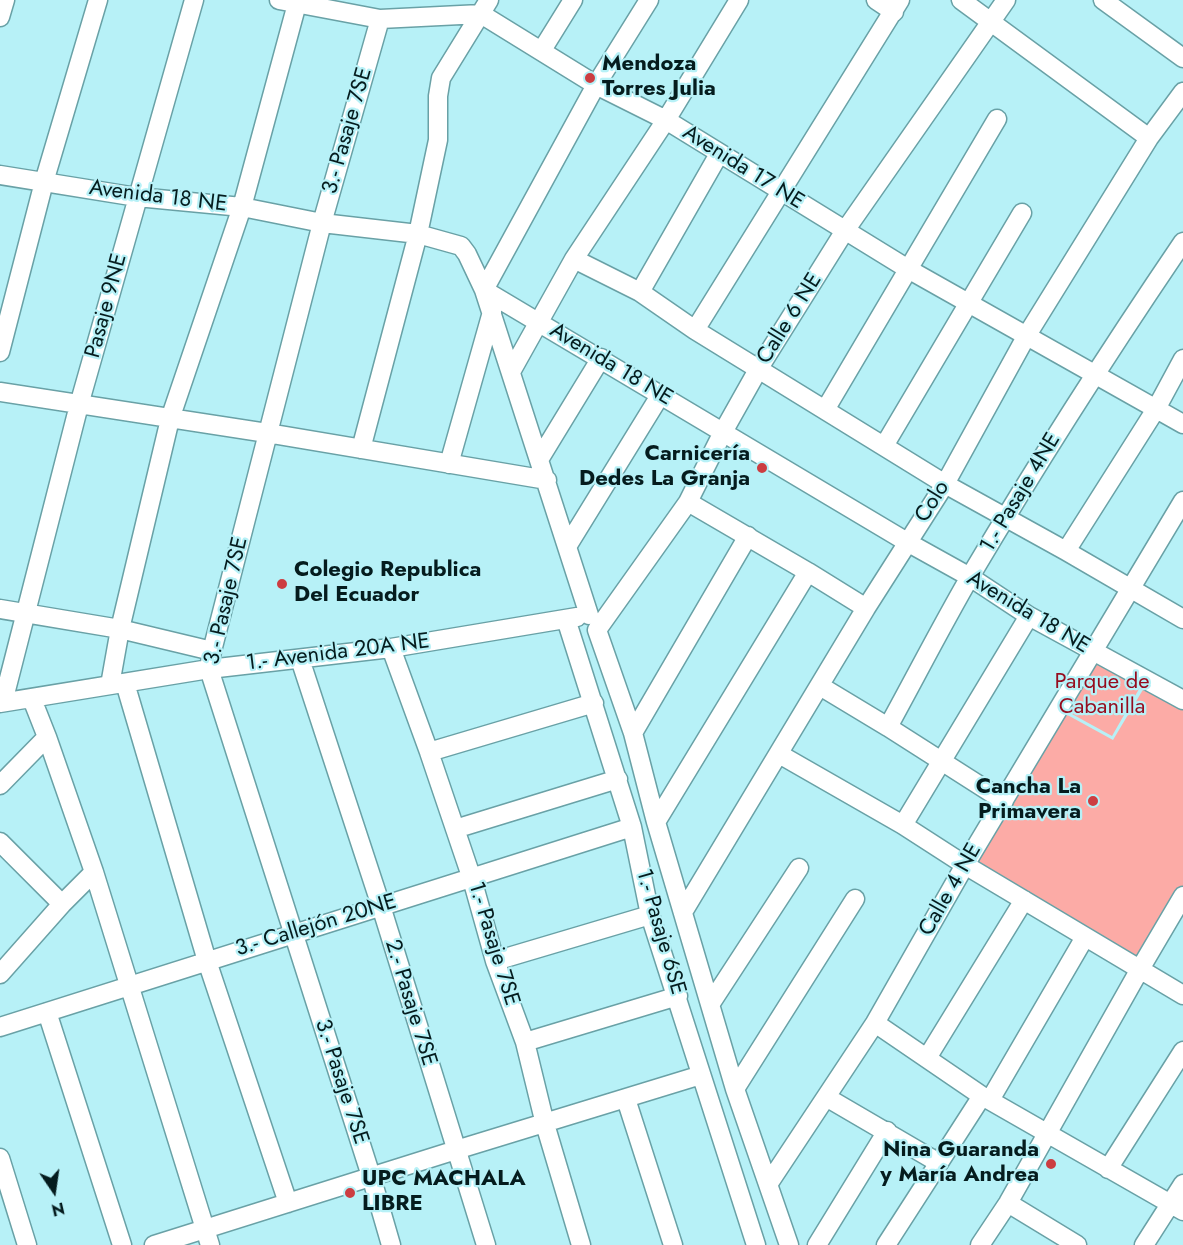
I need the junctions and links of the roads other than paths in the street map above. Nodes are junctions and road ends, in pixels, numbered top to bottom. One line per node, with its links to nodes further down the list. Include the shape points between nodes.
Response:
1 (5, 0): 15 (street)
2 (98, 0): 27 (street)
3 (194, 0): 29 (street, Pasaje 9NE)
4 (279, 0): 12 (street)
5 (573, 0): 18 (street)
6 (649, 0): 20 (street)
7 (739, 0): 23 (street)
8 (876, 0): 13 (street)
9 (961, 0): 17 (street)
10 (1006, 0): 17 (street, Calle 6 NE)
11 (1103, 0): 19 (street)
12 (298, 2): 16 (street); 30 (street)
13 (897, 6): 28 (street)
14 (485, 7): 16 (street); 18 (street, Avenida 17 NE); 34 (street, via 441,78 438,140)
15 (0, 17)
16 (380, 19): 32 (street, 3.- Pasaje 7SE)
17 (991, 21): 24 (street); 33 (street, Calle 6 NE)
18 (542, 50): 20 (street, Avenida 17 NE)
19 (1183, 58)
20 (596, 85): 23 (street, Avenida 17 NE); 38 (street)
21 (1183, 92): 24 (street, Colo)
22 (997, 119): 37 (street)
23 (666, 120): 25 (street, Avenida 17 NE); 36 (street)
24 (1149, 138): 44 (street, Colo)
25 (719, 154): 28 (street, Avenida 17 NE); 39 (street)
26 (0, 175): 27 (street, Avenida 18 NE)
27 (44, 182): 29 (street, Avenida 18 NE); 45 (street)
28 (782, 192): 33 (street, Avenida 17 NE); 43 (street)
29 (137, 196): 30 (street, Avenida 18 NE); 53 (street, Pasaje 9NE)
30 (242, 207): 32 (street, Avenida 18 NE); 56 (street)
31 (1022, 213): 40 (street)
32 (322, 223): 34 (street, Avenida 18 NE); 59 (street, 3.- Pasaje 7SE)
33 (844, 232): 37 (street, Avenida 17 NE); 48 (street, Calle 6 NE)
34 (418, 234): 38 (street, Avenida 18 NE, via 461,246); 61 (street)
35 (1183, 242): 50 (street, 1.- Pasaje 4NE)
36 (574, 259): 39 (street); 42 (street)
37 (908, 269): 40 (street, Avenida 17 NE); 55 (street)
38 (484, 290): 41 (street); 42 (street, Avenida 18 NE)
39 (640, 292): 43 (street)
40 (970, 304): 44 (street, Avenida 17 NE); 60 (street)
41 (492, 312): 49 (street); 63 (street)
42 (538, 322): 46 (street, Avenida 18 NE); 49 (street)
43 (695, 330): 48 (street)
44 (1027, 335): 50 (street, Avenida 17 NE); 65 (street, Colo)
45 (0, 352)
46 (601, 358): 52 (street, Avenida 18 NE); 62 (street)
47 (1183, 359): 54 (street)
48 (759, 368): 55 (street); 58 (street, Calle 6 NE)
49 (512, 370): 62 (street)
50 (1094, 374): 54 (street, Avenida 17 NE); 68 (street, 1.- Pasaje 4NE)
51 (0, 392): 53 (street)
52 (661, 394): 58 (street, Avenida 18 NE); 71 (street)
53 (79, 405): 56 (street); 78 (street, Pasaje 9NE)
54 (1156, 409): 57 (street, Avenida 17 NE); 72 (street)
55 (825, 410): 60 (street)
56 (170, 419): 59 (street); 82 (street)
57 (1183, 424)
58 (723, 432): 67 (street, Calle 6 NE); 70 (street, Avenida 18 NE)
59 (267, 433): 61 (street); 85 (street, 3.- Pasaje 7SE)
60 (884, 446): 65 (street)
61 (361, 449): 63 (street)
62 (540, 458): 64 (street)
63 (449, 465): 64 (street)
64 (547, 480): 71 (street)
65 (945, 484): 68 (street); 70 (street, Colo)
66 (1183, 501): 75 (street, Calle 4 NE)
67 (688, 502): 69 (street); 83 (street, Calle 6 NE)
68 (1006, 517): 72 (street); 74 (street, 1.- Pasaje 4NE)
69 (748, 536): 73 (street); 96 (street)
70 (907, 542): 74 (street, Avenida 18 NE); 76 (street, Colo)
71 (568, 545): 83 (street)
72 (1066, 551): 75 (street)
73 (808, 572): 76 (street); 104 (street)
74 (970, 577): 79 (street, Avenida 18 NE); 95 (street, 1.- Pasaje 4NE)
75 (1129, 589): 81 (street); 86 (street, Calle 4 NE)
76 (866, 608): 90 (street, Colo)
77 (0, 609): 78 (street)
78 (27, 613): 82 (street); 93 (street, Pasaje 9NE)
79 (1029, 616): 86 (street, Avenida 18 NE); 100 (street)
80 (566, 619): 83 (street, 1.- Avenida 20A NE); 84 (street, 1.- Avenida 20A NE); 94 (street, 1.- Pasaje 6SE)
81 (1183, 620)
82 (120, 629): 85 (street); 89 (street)
83 (596, 631): 96 (street)
84 (391, 648): 87 (street, 1.- Avenida 20A NE); 98 (street, 1.- Pasaje 7SE)
85 (212, 651): 88 (street, 3.- Pasaje 7SE)
86 (1092, 652): 92 (street, Avenida 18 NE); 103 (street, Calle 4 NE)
87 (300, 659): 88 (street, 1.- Avenida 20A NE); 117 (street, 2.- Pasaje 7SE)
88 (209, 669): 89 (street, 1.- Avenida 20A NE); 120 (street, 3.- Pasaje 7SE)
89 (117, 684): 91 (street, 1.- Avenida 20A NE); 122 (street)
90 (820, 686): 95 (street); 99 (street, Colo)
91 (32, 699): 93 (street, 1.- Avenida 20A NE); 97 (street)
92 (1183, 699)
93 (2, 703)
94 (594, 703): 98 (street); 101 (street, 1.- Pasaje 6SE)
95 (888, 727): 100 (street)
96 (633, 733): 104 (street)
97 (47, 737): 102 (street); 111 (street)
98 (429, 752): 107 (street, 1.- Pasaje 7SE)
99 (779, 754): 105 (street); 118 (street, Colo)
100 (942, 763): 103 (street); 105 (street)
101 (618, 779): 106 (street, 1.- Pasaje 6SE); 107 (street)
102 (0, 785)
103 (1004, 801): 109 (street, Calle 4 NE)
104 (656, 822): 118 (street)
105 (903, 825): 109 (street)
106 (632, 827): 112 (street, 3.- Callejón 20NE); 119 (street, 1.- Pasaje 6SE)
107 (455, 829): 112 (street, 1.- Pasaje 7SE)
108 (0, 842): 116 (street)
109 (965, 865): 114 (street); 131 (street, Calle 4 NE)
110 (799, 868): 129 (street)
111 (94, 872): 116 (street); 126 (street)
112 (472, 879): 117 (street, 3.- Callejón 20NE); 123 (street, 1.- Pasaje 7SE)
113 (855, 899): 137 (street)
114 (1024, 900): 121 (street); 135 (street)
115 (1182, 901): 125 (street)
116 (62, 904): 124 (street)
117 (381, 906): 120 (street, 3.- Callejón 20NE); 144 (street, 2.- Pasaje 7SE)
118 (683, 912): 129 (street)
119 (651, 915): 123 (street); 128 (street, 1.- Pasaje 6SE)
120 (294, 933): 122 (street, 3.- Callejón 20NE); 148 (street, 3.- Pasaje 7SE)
121 (1085, 937): 125 (street); 139 (street)
122 (207, 961): 126 (street, 3.- Callejón 20NE); 151 (street)
123 (495, 961): 133 (street, 1.- Pasaje 7SE)
124 (4, 962)
125 (1140, 969): 127 (street); 143 (street)
126 (129, 986): 130 (street, 3.- Callejón 20NE); 154 (street)
127 (1183, 995)
128 (678, 996): 133 (street); 136 (street, 1.- Pasaje 6SE)
129 (711, 1004): 137 (street)
130 (47, 1012): 132 (street, 3.- Callejón 20NE); 157 (street)
131 (875, 1023): 135 (street); 138 (street, Calle 4 NE)
132 (0, 1027)
133 (525, 1042): 141 (street, 1.- Pasaje 7SE)
134 (1183, 1051): 147 (street)
135 (927, 1058): 139 (street)
136 (702, 1075): 140 (street); 163 (street, 1.- Pasaje 6SE)
137 (735, 1089): 149 (street)
138 (826, 1097): 142 (street); 149 (street, Calle 4 NE)
139 (986, 1098): 143 (street); 145 (street)
140 (626, 1099): 141 (street); 162 (street)
141 (544, 1124): 144 (street); 161 (street, 1.- Pasaje 7SE)
142 (887, 1131): 145 (street); 165 (street)
143 (1046, 1134): 147 (street); 152 (street)
144 (456, 1150): 148 (street); 160 (street, 2.- Pasaje 7SE)
145 (939, 1163): 166 (street)
146 (1, 1167): 156 (street)
147 (1108, 1169): 153 (street)
148 (371, 1176): 151 (street); 159 (street, 3.- Pasaje 7SE)
149 (769, 1183): 164 (street)
150 (1183, 1184): 153 (street)
151 (288, 1203): 154 (street)
152 (1008, 1203): 155 (street); 167 (street)
153 (1177, 1208): 168 (street)
154 (207, 1237): 158 (street)
155 (1069, 1243)
156 (27, 1245)
157 (122, 1245)
158 (154, 1245)
159 (390, 1245)
160 (486, 1245)
161 (581, 1245)
162 (673, 1245)
163 (756, 1245)
164 (789, 1245)
165 (817, 1245)
166 (886, 1245)
167 (980, 1245)
168 (1144, 1245)

